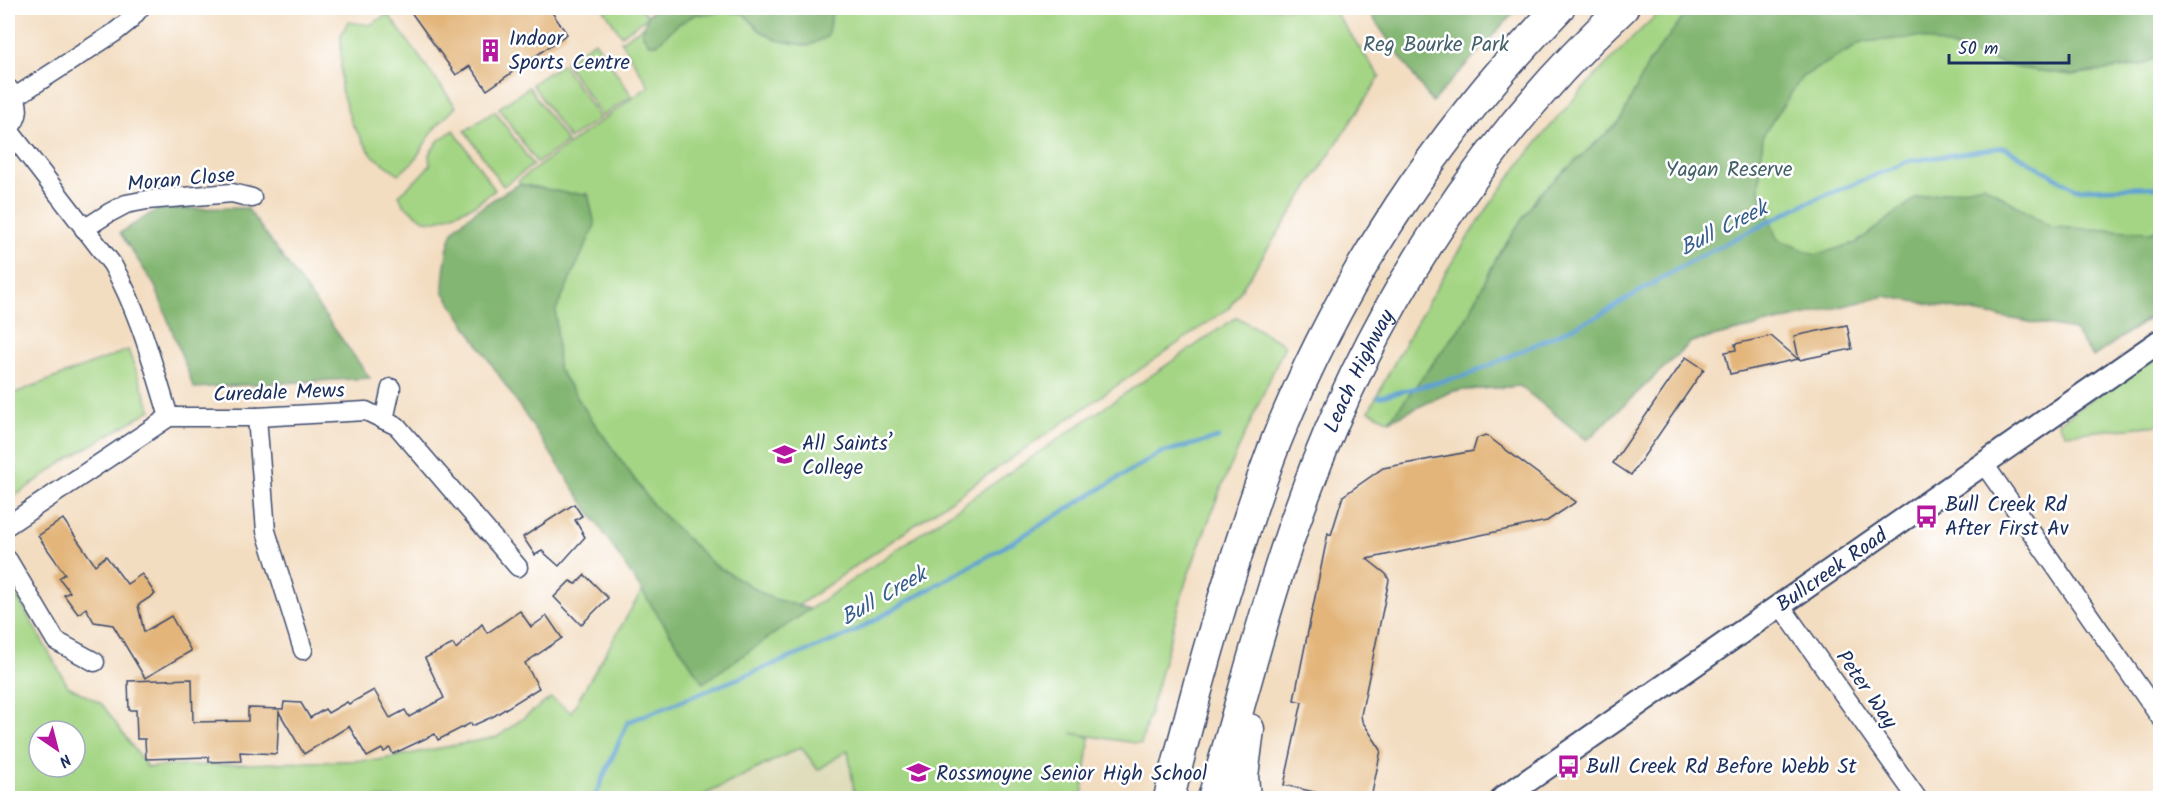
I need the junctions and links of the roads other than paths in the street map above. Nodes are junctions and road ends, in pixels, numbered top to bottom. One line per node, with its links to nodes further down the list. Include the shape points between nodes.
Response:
1 (140, 8): 4 (street, via 114,33)
2 (1559, 8): 22 (highway, via 1480,97 1424,169 1336,312 1279,433 1261,481)
3 (1623, 8): 17 (highway, Leach Highway, via 1598,30 1510,128 1405,282 1375,336 1317,462)
4 (11, 93): 5 (street, via 18,110)
5 (8, 129): 7 (street)
6 (252, 198): 7 (street, Moran Close, via 232,193 126,204)
7 (84, 229): 10 (street, via 112,264 135,312)
8 (2160, 341): 13 (street, Bullcreek Road)
9 (391, 388): 12 (street)
10 (169, 417): 11 (street, Curedale Mews); 14 (street)
11 (257, 417): 12 (street, Curedale Mews, via 366,411); 19 (street, via 266,531)
12 (384, 420): 16 (street, Curedale Mews, via 397,426)
13 (1984, 464): 18 (street, Bullcreek Road); 21 (street)
14 (8, 525)
15 (8, 560): 20 (street, via 56,641)
16 (518, 567)
17 (1269, 604): 23 (highway, Leach Highway); 24 (highway, via 1246,746)
18 (1780, 605): 25 (street, Bullcreek Road); 26 (street, Peter Way)
19 (303, 650)
20 (95, 662)
21 (2160, 717)
22 (1168, 798)
23 (1214, 798)
24 (1245, 798)
25 (1503, 798)
26 (1917, 798)

